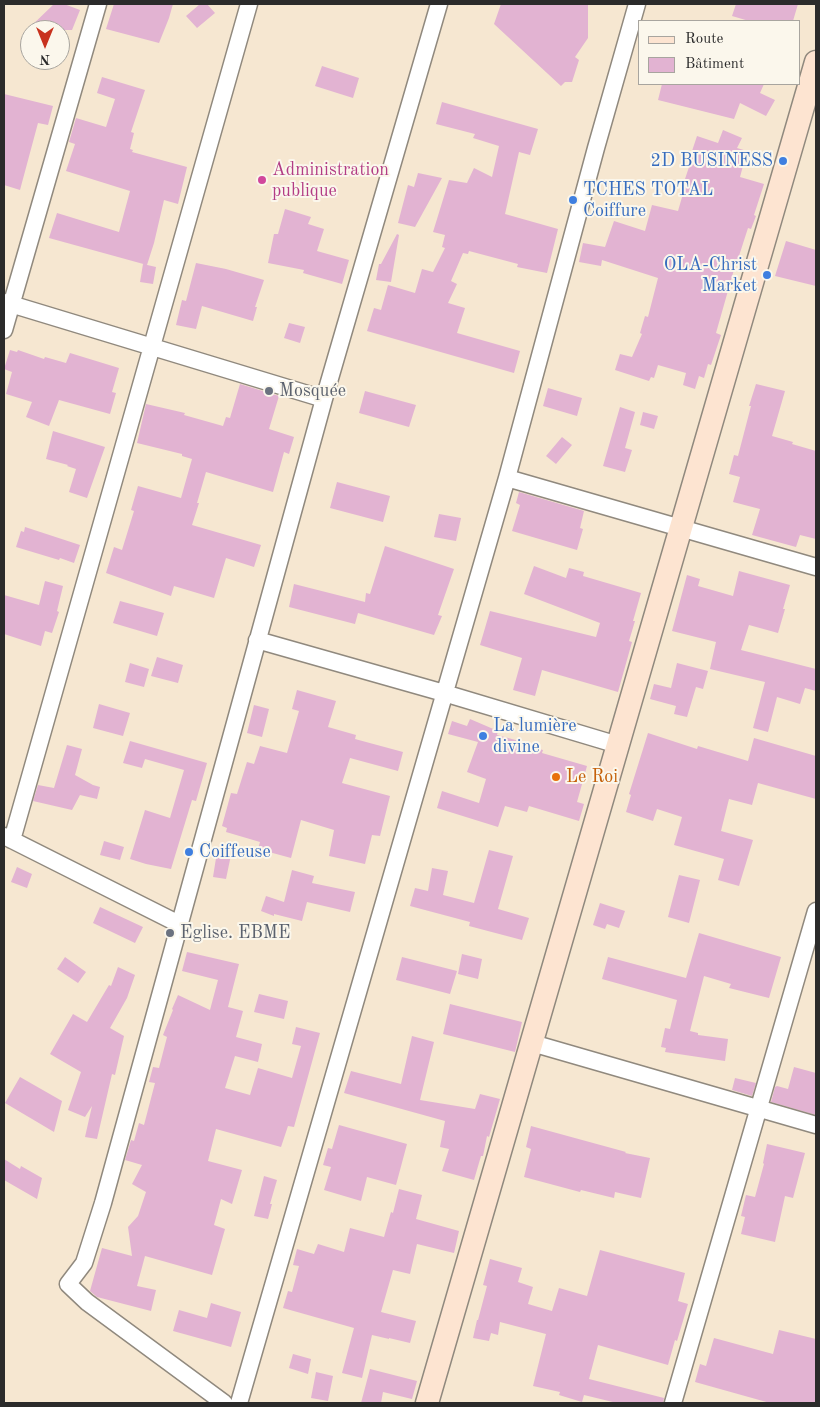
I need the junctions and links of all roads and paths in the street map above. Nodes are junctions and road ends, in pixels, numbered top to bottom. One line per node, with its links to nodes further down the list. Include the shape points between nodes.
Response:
1 (98, 4): 6 (street)
2 (249, 4): 8 (street)
3 (439, 4): 9 (street)
4 (637, 4): 10 (street)
5 (816, 62): 11 (street)
6 (7, 303): 7 (street); 8 (street)
7 (4, 330)
8 (151, 347): 9 (street); 16 (street)
9 (324, 399): 13 (street)
10 (507, 478): 11 (street); 14 (street)
11 (681, 528): 12 (street); 15 (street)
12 (816, 567)
13 (257, 640): 14 (street); 18 (street)
14 (444, 693): 15 (street); 23 (street)
15 (618, 745): 19 (street)
16 (8, 838): 18 (street)
17 (816, 911): 20 (street)
18 (179, 924): 22 (street, via 103,1203 84,1264 68,1284 87,1302)
19 (532, 1043): 20 (street); 24 (street)
20 (759, 1108): 21 (street); 25 (street)
21 (816, 1124)
22 (224, 1403)
23 (239, 1403)
24 (427, 1403)
25 (673, 1403)

